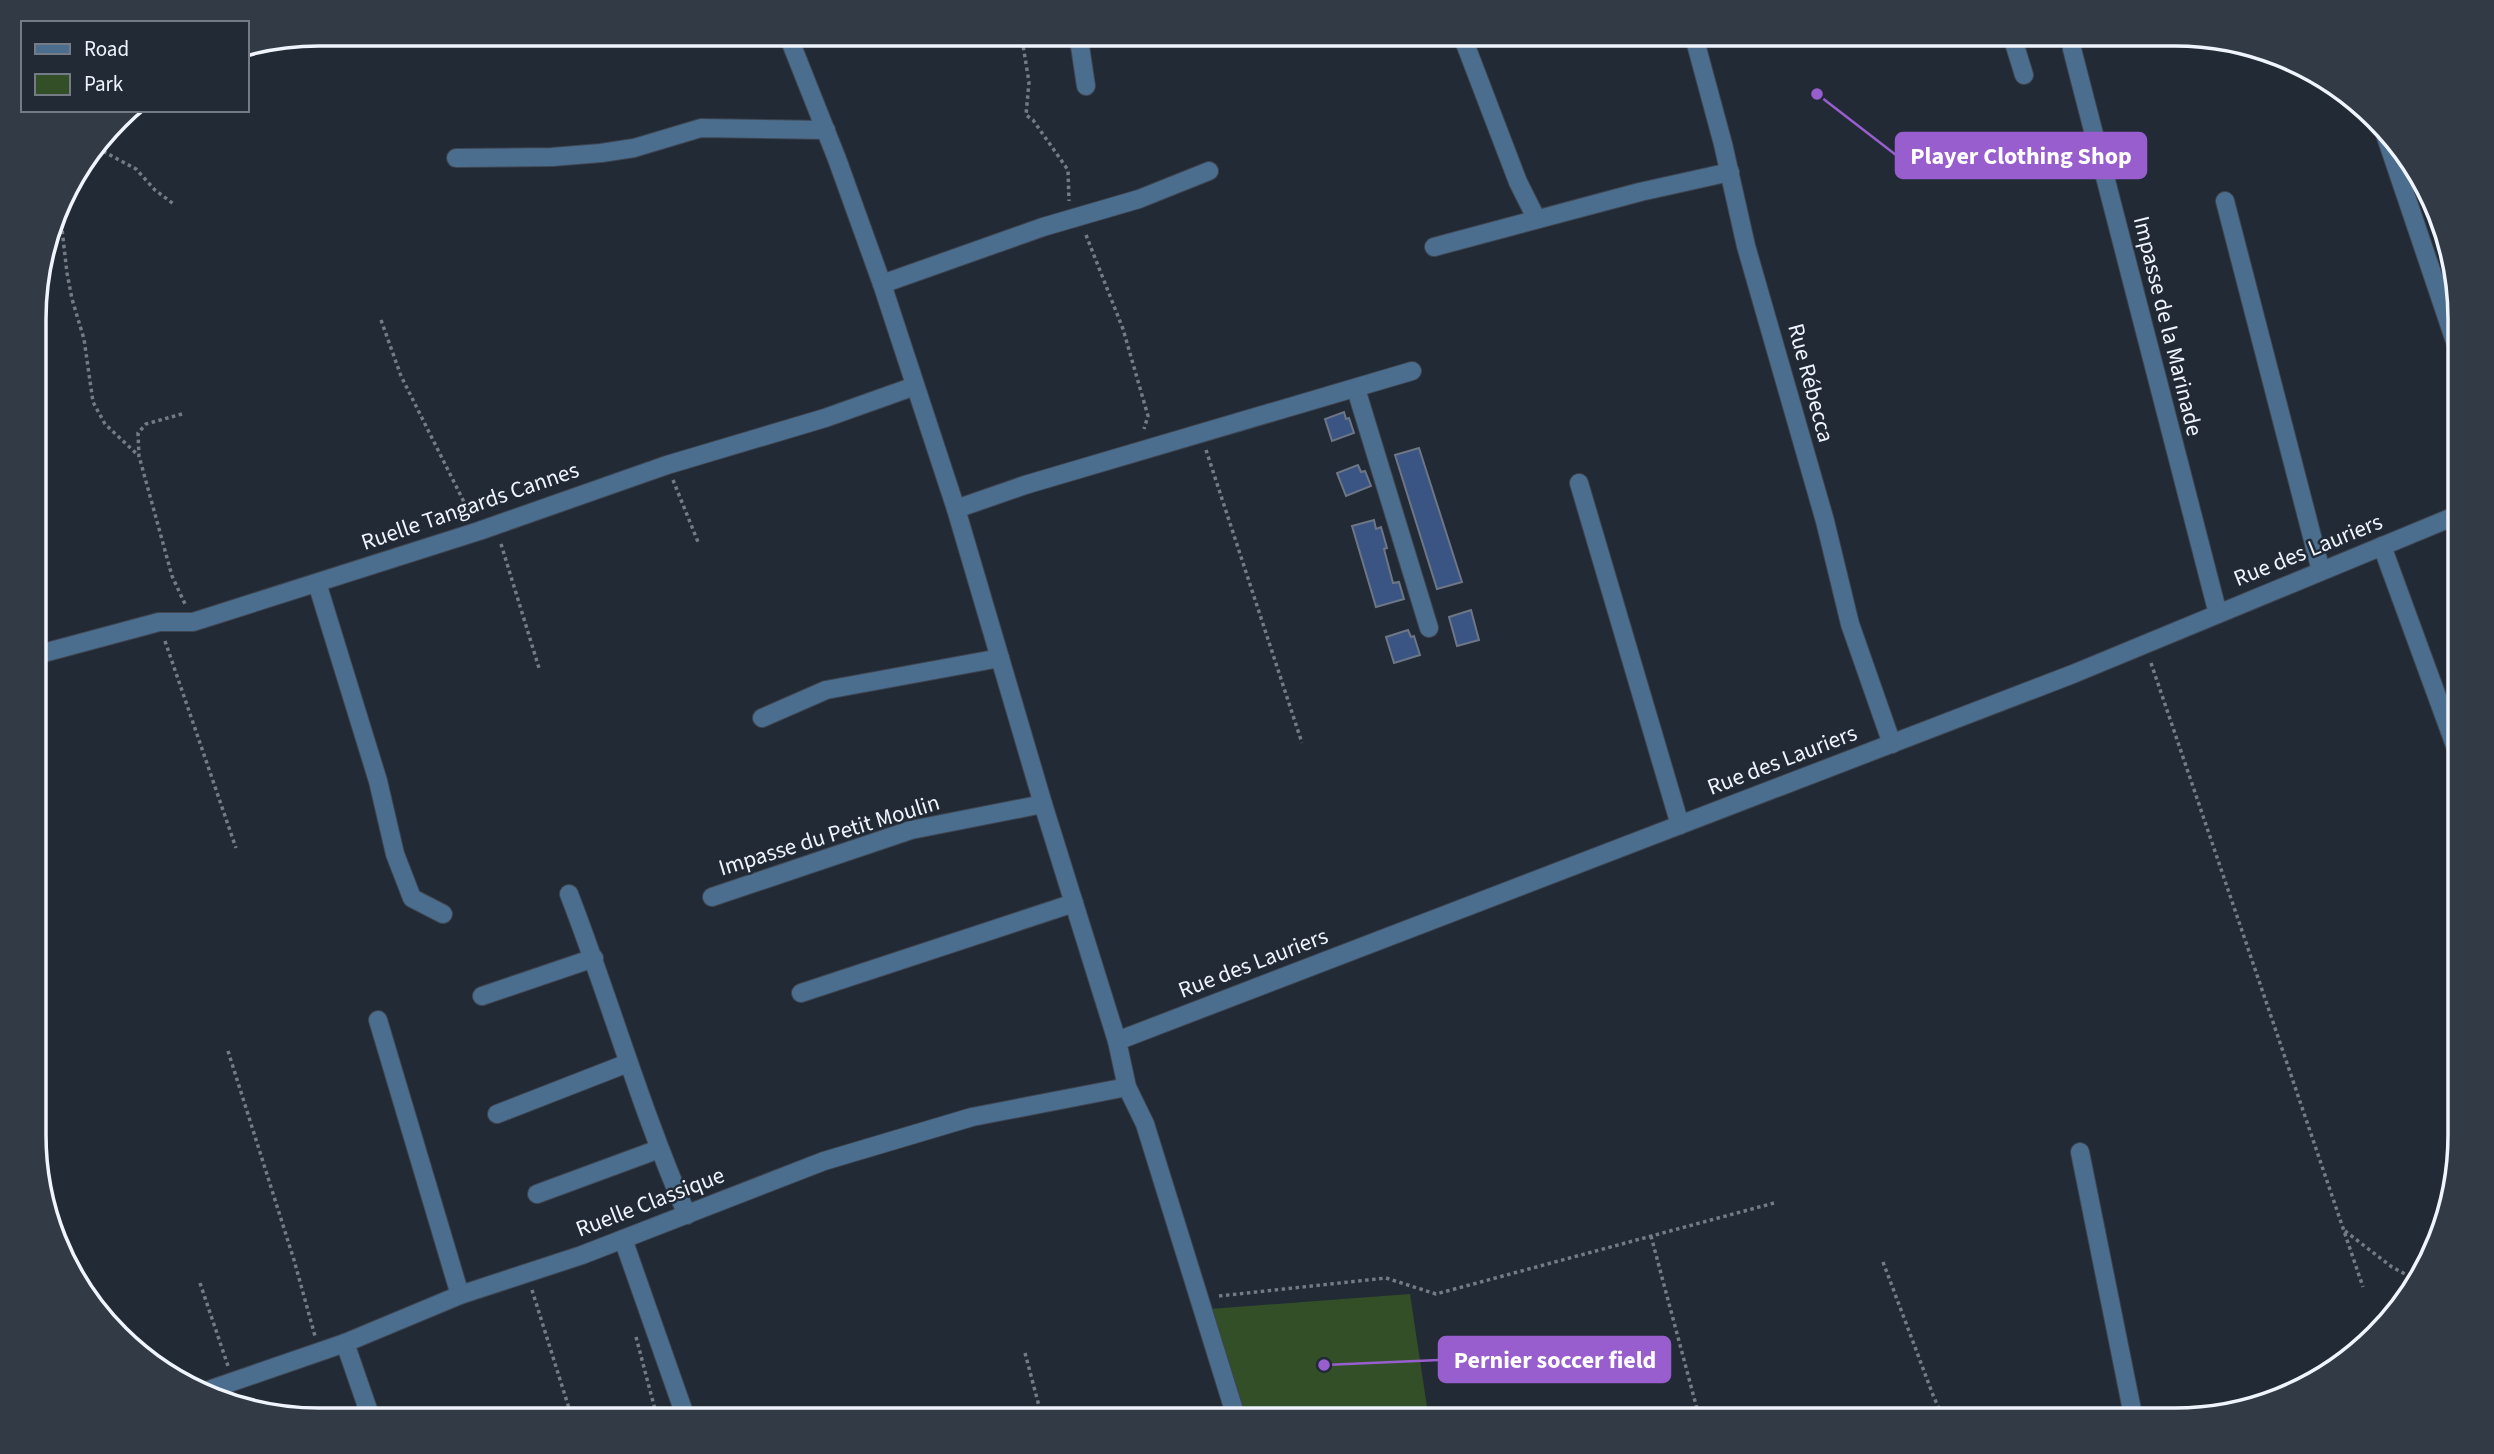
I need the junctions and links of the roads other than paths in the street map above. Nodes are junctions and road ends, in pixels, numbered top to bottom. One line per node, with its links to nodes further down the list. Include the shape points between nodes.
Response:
1 (792, 46): 9 (street)
2 (1080, 46): 8 (street)
3 (1466, 46): 15 (street)
4 (1696, 46): 13 (street, Rue Rébecca)
5 (2015, 46): 7 (street)
6 (2071, 49): 28 (street, Impasse de la Marinade)
7 (2024, 75)
8 (1086, 86)
9 (826, 131): 11 (street, via 701,128 601,153); 17 (street)
10 (2390, 150): 18 (street)
11 (456, 158)
12 (1209, 171): 17 (street, via 1139,199)
13 (1730, 173): 15 (street); 34 (street, Rue Rébecca, via 1850,624)
14 (2225, 201): 26 (street)
15 (1536, 218): 16 (street)
16 (1434, 247)
17 (882, 284): 20 (street)
18 (2449, 323)
19 (1412, 371): 21 (street)
20 (915, 386): 23 (street); 27 (street, Ruelle Tangards Cannes)
21 (1356, 389): 23 (street); 29 (street)
22 (1579, 483): 36 (street)
23 (956, 509): 31 (street)
24 (2449, 519): 25 (street, Rue des Lauriers)
25 (2382, 546): 26 (street, Rue des Lauriers); 33 (street)
26 (2321, 571): 28 (street, Rue des Lauriers)
27 (317, 583): 30 (street, Ruelle Tangards Cannes, via 193,622 159,622); 40 (street, via 378,781 395,854 412,898)
28 (2218, 614): 34 (street, Rue des Lauriers)
29 (1429, 628)
30 (46, 652)
31 (1000, 658): 32 (street, via 825,690); 35 (street)
32 (762, 718)
33 (2449, 729)
34 (1892, 744): 36 (street, Rue des Lauriers)
35 (1042, 804): 38 (street, Impasse du Petit Moulin, via 911,830); 39 (street)
36 (1680, 825): 45 (street, Rue des Lauriers)
37 (569, 894): 41 (street)
38 (712, 897)
39 (1074, 902): 42 (street); 45 (street)
40 (443, 914)
41 (594, 958): 43 (street); 46 (street)
42 (801, 993)
43 (482, 996)
44 (378, 1020): 54 (street)
45 (1117, 1041): 47 (street)
46 (628, 1063): 48 (street); 49 (street)
47 (1127, 1087): 52 (street, Ruelle Classique, via 958,1121 824,1161); 59 (street, via 1145,1124)
48 (497, 1114)
49 (659, 1149): 51 (street); 52 (street)
50 (2080, 1152): 60 (street)
51 (537, 1194)
52 (687, 1215): 53 (street, Ruelle Classique)
53 (623, 1239): 54 (street, Ruelle Classique); 58 (street)
54 (460, 1294): 55 (street, Ruelle Classique)
55 (345, 1343): 56 (street, Ruelle Classique); 57 (street)
56 (214, 1388)
57 (368, 1408)
58 (682, 1408)
59 (1233, 1408)
60 (2132, 1408)

